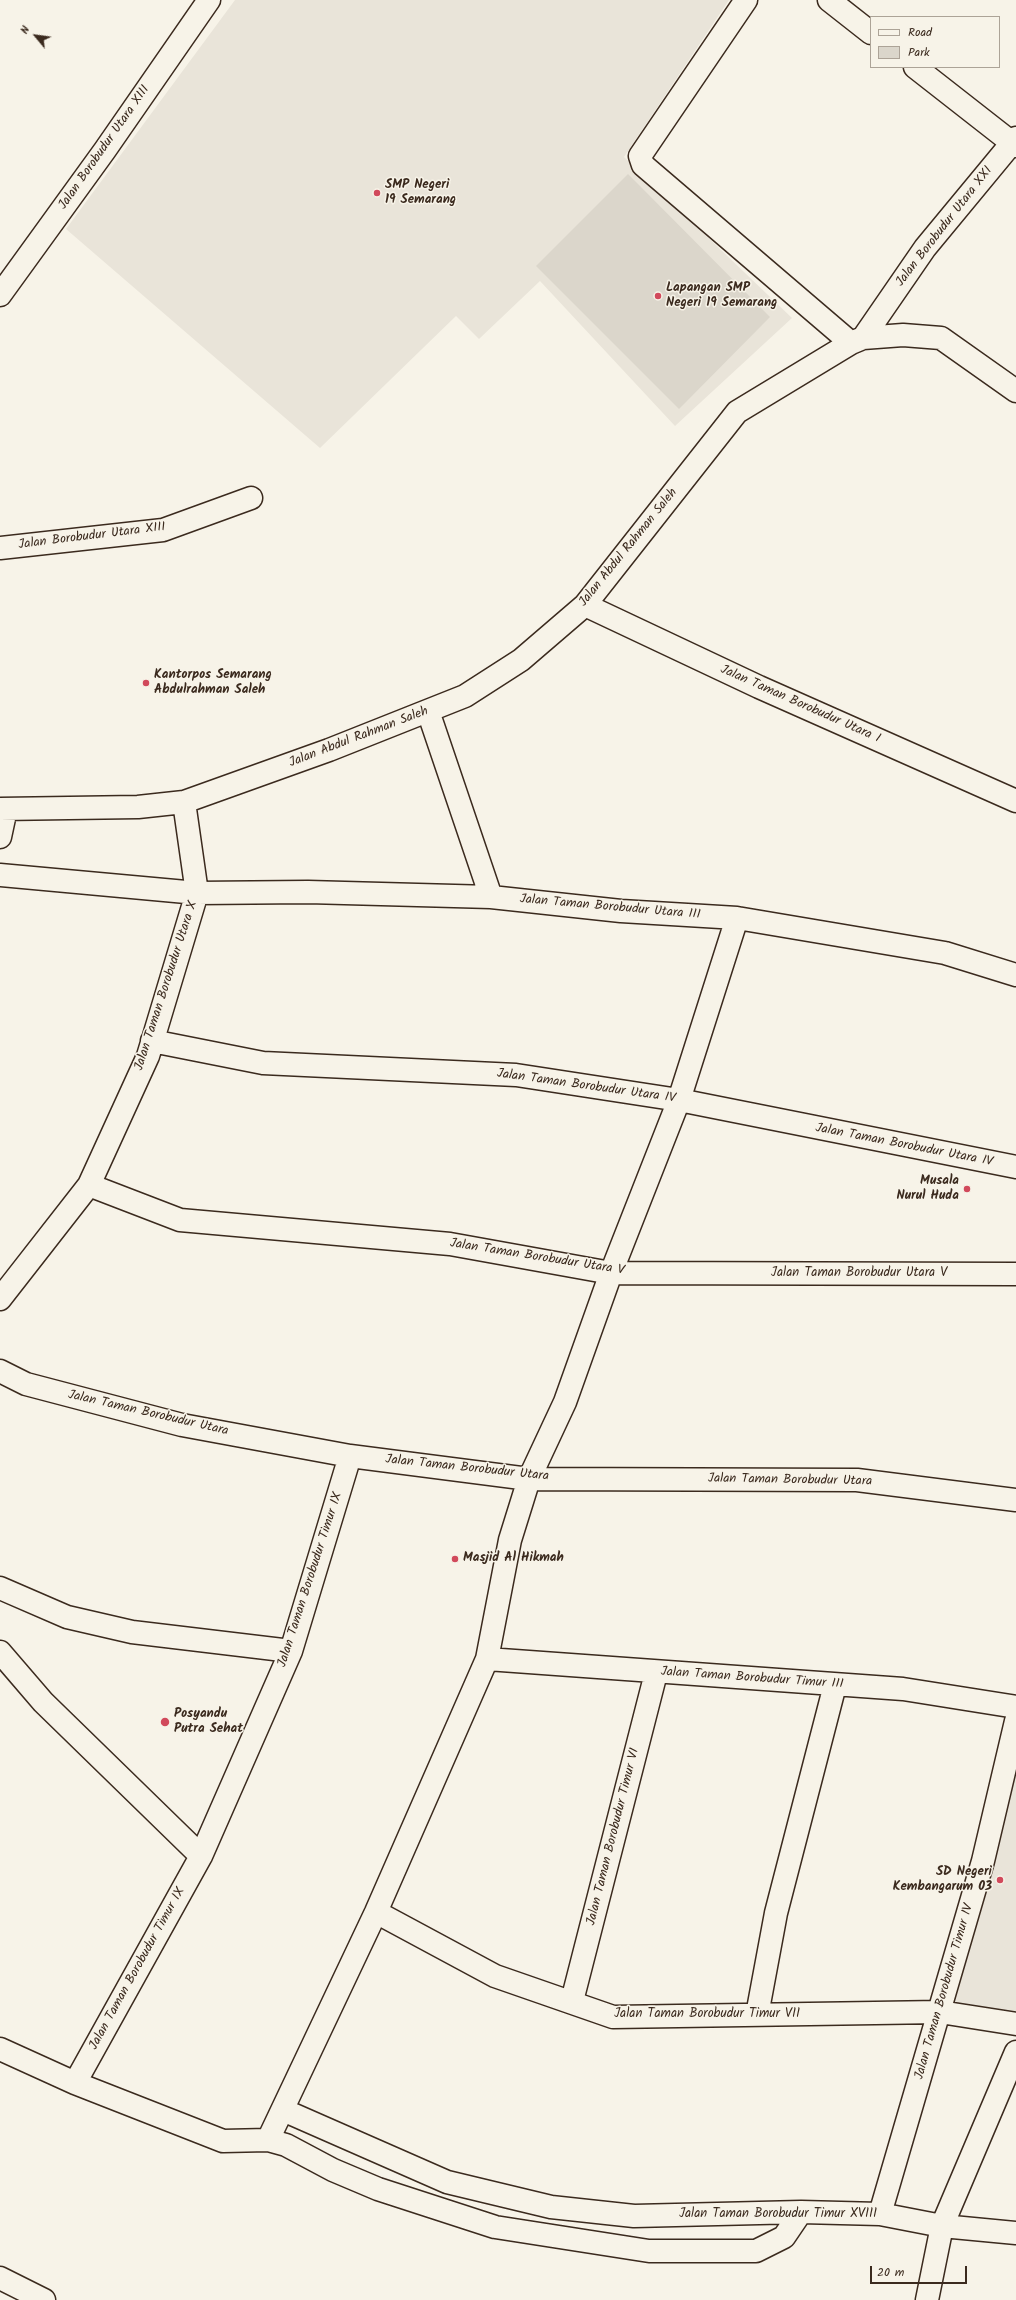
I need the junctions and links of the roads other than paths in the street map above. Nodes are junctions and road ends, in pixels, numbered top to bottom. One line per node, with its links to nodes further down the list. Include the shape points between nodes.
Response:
1 (209, 0): 7 (street, Jalan Borobudur Utara XIII)
2 (746, 0): 8 (street, via 640,156 643,165)
3 (829, 0): 4 (street)
4 (870, 32)
5 (916, 68): 6 (street)
6 (1014, 142): 8 (street, Jalan Borobudur Utara XXI, via 925,248)
7 (0, 295)
8 (857, 340): 9 (street, Jalan Abdul Rahman Saleh, via 903,335 941,338); 12 (street, Jalan Abdul Rahman Saleh, via 737,412)
9 (1016, 391)
10 (251, 498): 11 (street, Jalan Borobudur Utara XIII, via 163,530)
11 (0, 548)
12 (585, 605): 13 (street, Jalan Abdul Rahman Saleh, via 521,660 465,696); 14 (street, Jalan Taman Borobudur Utara I, via 759,687)
13 (428, 711): 15 (street, Jalan Abdul Rahman Saleh); 20 (street)
14 (1016, 801)
15 (184, 802): 16 (street, Jalan Abdul Rahman Saleh, via 138,807); 19 (street, Jalan Taman Borobudur Utara X)
16 (3, 809): 17 (street)
17 (0, 837)
18 (0, 875): 19 (street, Jalan Taman Borobudur Utara III)
19 (198, 893): 20 (street, Jalan Taman Borobudur Utara III, via 308,892); 23 (street, Jalan Taman Borobudur Utara X)
20 (491, 897): 21 (street, Jalan Taman Borobudur Utara III, via 622,911)
21 (737, 918): 22 (street, Jalan Taman Borobudur Utara III, via 945,953); 24 (street)
22 (1016, 975)
23 (152, 1041): 24 (street, Jalan Taman Borobudur Utara IV, via 263,1063 516,1075); 26 (street, Jalan Taman Borobudur Utara X, via 148,1056)
24 (679, 1100): 25 (street, Jalan Taman Borobudur Utara IV); 27 (street)
25 (1016, 1167)
26 (89, 1185): 27 (street, Jalan Taman Borobudur Utara V, via 180,1220 450,1244); 29 (street, Jalan Taman Borobudur Utara X)
27 (611, 1273): 28 (street, Jalan Taman Borobudur Utara V); 32 (street, via 565,1402)
28 (1016, 1274)
29 (0, 1299)
30 (0, 1371): 31 (street, Jalan Taman Borobudur Utara, via 26,1384 182,1425)
31 (350, 1456): 32 (street, Jalan Taman Borobudur Utara); 35 (street, Jalan Taman Borobudur Timur IX)
32 (529, 1479): 33 (street, Jalan Taman Borobudur Utara, via 857,1480); 37 (street, via 510,1540)
33 (1016, 1500)
34 (0, 1588): 35 (street, via 67,1617 132,1632)
35 (291, 1651): 42 (street, Jalan Taman Borobudur Timur IX)
36 (0, 1652): 42 (street, via 43,1702)
37 (487, 1660): 38 (street, Jalan Taman Borobudur Timur III); 43 (street)
38 (656, 1673): 39 (street, Jalan Taman Borobudur Timur III); 44 (street, Jalan Taman Borobudur Timur VI)
39 (835, 1685): 40 (street, Jalan Taman Borobudur Timur III, via 903,1689); 46 (street, via 776,1913)
40 (1016, 1707)
41 (1016, 1721): 45 (street, Jalan Taman Borobudur Timur IV, via 983,1861)
42 (200, 1856): 50 (street, Jalan Taman Borobudur Timur IX)
43 (376, 1912): 44 (street, Jalan Taman Borobudur Timur VII, via 495,1976); 51 (street)
44 (572, 2001): 46 (street, Jalan Taman Borobudur Timur VII, via 613,2017)
45 (940, 2012): 46 (street, Jalan Taman Borobudur Timur VII); 47 (street, Jalan Taman Borobudur Timur VII); 54 (street, Jalan Taman Borobudur Timur IV)
46 (757, 2015)
47 (1016, 2024)
48 (0, 2049): 50 (street)
49 (1016, 2052): 55 (street)
50 (75, 2083): 52 (street, via 222,2141)
51 (283, 2110): 52 (street); 53 (street, Jalan Taman Borobudur Timur XVIII, via 447,2182 551,2207 634,2216)
52 (268, 2140): 53 (street, via 286,2145 333,2170 378,2189 495,2227 649,2251 756,2251 784,2237)
53 (801, 2212): 54 (street, Jalan Taman Borobudur Timur XVIII)
54 (880, 2214): 55 (street, Jalan Taman Borobudur Timur XVIII)
55 (942, 2226): 56 (street, Jalan Taman Borobudur Timur XVIII); 59 (street)
56 (1016, 2233)
57 (0, 2278): 58 (street)
58 (44, 2300)
59 (927, 2300)

